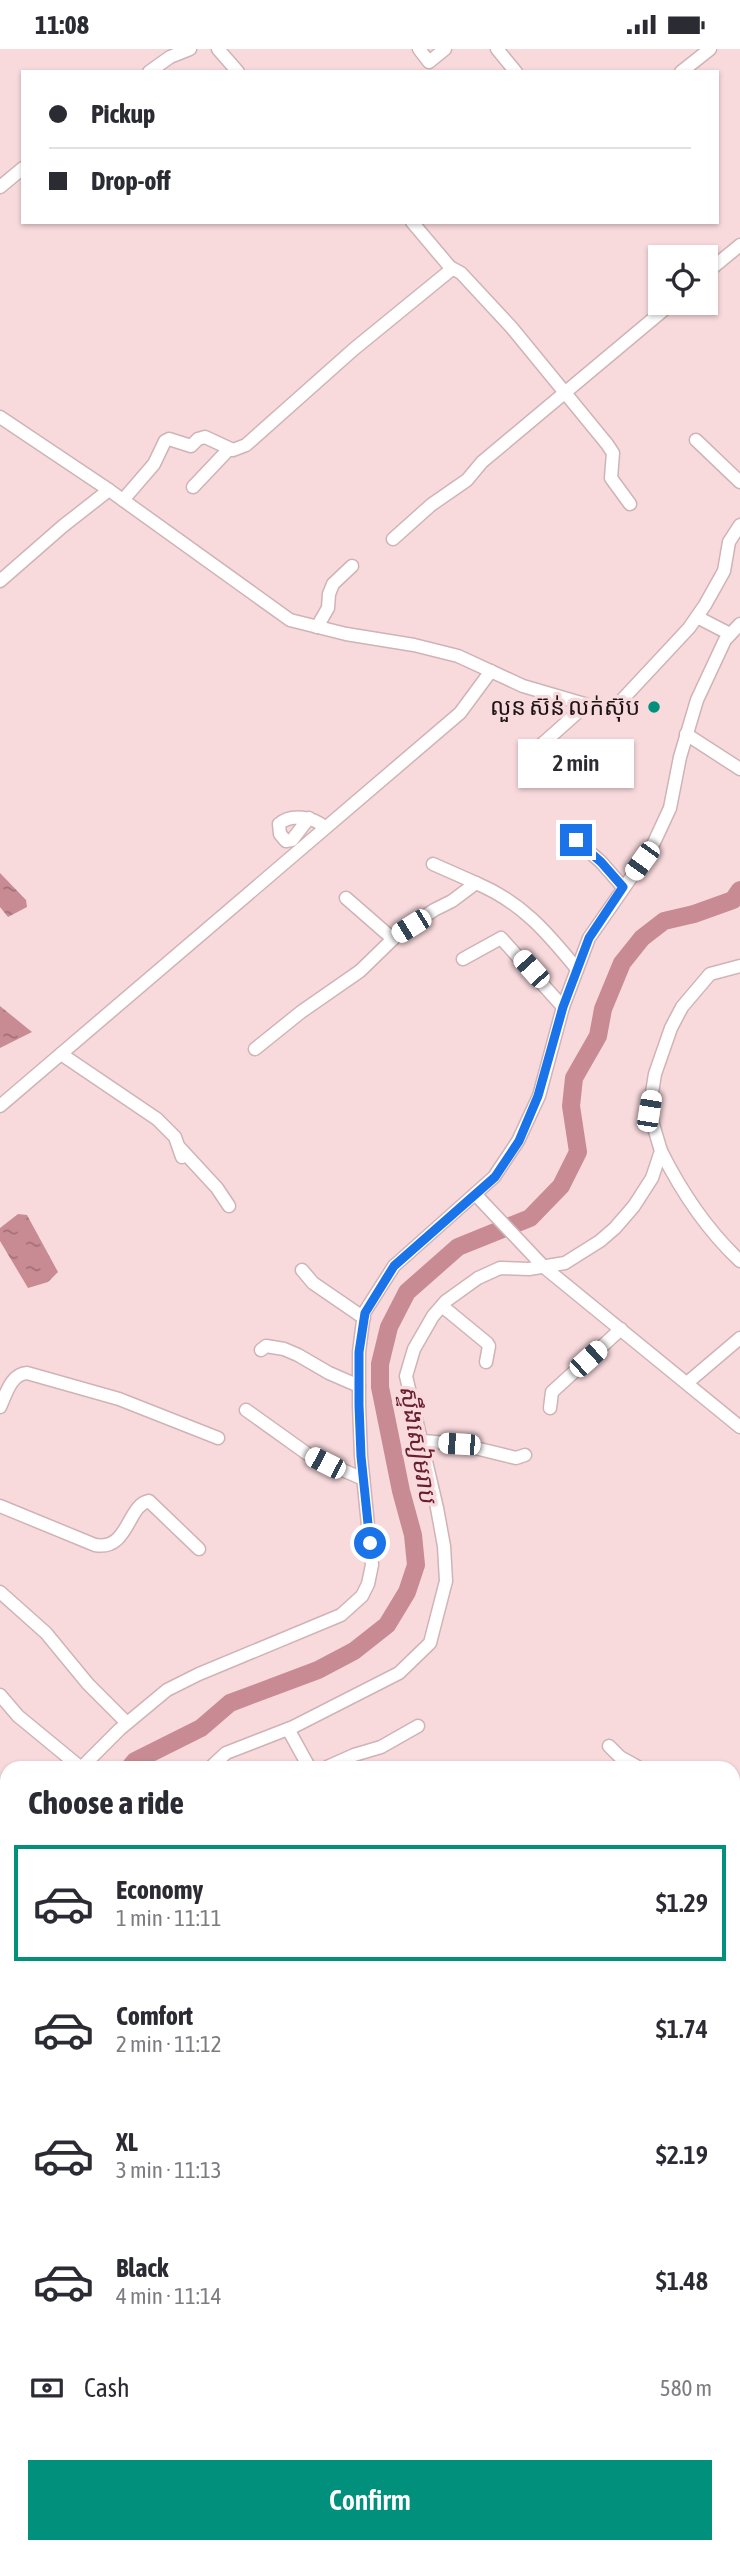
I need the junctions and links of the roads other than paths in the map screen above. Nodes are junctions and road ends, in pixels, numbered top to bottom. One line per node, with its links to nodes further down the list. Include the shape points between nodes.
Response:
1 (190, 49): 8 (street)
2 (218, 49): 9 (street)
3 (419, 49): 7 (street)
4 (446, 49): 7 (street)
5 (498, 49): 10 (street)
6 (710, 49): 11 (street)
7 (433, 67)
8 (152, 70)
9 (235, 70)
10 (514, 70)
11 (684, 70)
12 (21, 170): 13 (street)
13 (0, 187)
14 (414, 224): 17 (street)
15 (740, 245): 16 (street)
16 (718, 263)
17 (452, 269): 19 (street, via 512,328); 22 (street, via 246,445)
18 (657, 315): 19 (street)
19 (566, 393): 27 (street, via 614,453 611,478); 29 (street)
20 (0, 417): 25 (street)
21 (696, 440): 23 (street)
22 (229, 449): 24 (street); 26 (street, via 205,437 191,446 169,439)
23 (740, 482)
24 (193, 487)
25 (109, 490): 26 (street); 31 (street)
26 (122, 500): 34 (street, via 279,615)
27 (630, 504)
28 (740, 525): 32 (street, via 729,542 719,580)
29 (393, 539)
30 (352, 566): 34 (street, via 333,584 328,608)
31 (0, 581)
32 (697, 617): 35 (street); 37 (street, via 620,702 605,710)
33 (740, 624): 35 (street)
34 (317, 627): 36 (street, via 458,656)
35 (730, 634): 38 (street, via 696,701)
36 (491, 671): 37 (street); 42 (street, via 460,713)
37 (586, 705): 39 (street)
38 (686, 734): 40 (street); 46 (street, via 670,808 651,849)
39 (532, 753)
40 (740, 769)
41 (309, 818): 42 (street)
42 (324, 827): 54 (street)
43 (576, 840): 46 (street)
44 (433, 864): 45 (street)
45 (476, 883): 48 (street); 51 (street, via 521,908)
46 (623, 887): 51 (street, via 589,938)
47 (346, 898): 48 (street)
48 (393, 939): 53 (street, via 360,971)
49 (463, 960): 52 (street, via 501,938)
50 (740, 966): 56 (street, via 710,974 671,1028 655,1074 649,1111)
51 (577, 968): 52 (street)
52 (563, 1007): 57 (street, via 542,1084 519,1141 495,1177)
53 (255, 1049)
54 (61, 1054): 55 (street); 58 (street, via 157,1119)
55 (0, 1106)
56 (662, 1151): 59 (street, via 687,1197); 60 (street, via 652,1178 615,1228 565,1263)
57 (476, 1195): 60 (street); 63 (street, via 394,1266)
58 (229, 1206)
59 (740, 1261)
60 (540, 1263): 62 (street, via 500,1268 478,1277); 64 (street)
61 (302, 1270): 63 (street, via 313,1283)
62 (442, 1306): 67 (street, via 487,1343); 75 (street, via 414,1349 406,1376)
63 (364, 1318): 69 (street)
64 (621, 1329): 68 (street); 71 (street, via 552,1392)
65 (740, 1338): 68 (street)
66 (261, 1350): 69 (street, via 266,1346 284,1349)
67 (486, 1362)
68 (687, 1383): 73 (street)
69 (359, 1386): 77 (street)
70 (0, 1407): 74 (street, via 13,1379 27,1373 119,1399)
71 (550, 1408)
72 (246, 1410): 77 (street, via 309,1455)
73 (740, 1427)
74 (218, 1438)
75 (423, 1441): 76 (street, via 459,1444 516,1458); 84 (street, via 444,1546 446,1581 430,1643 399,1673)
76 (525, 1455)
77 (363, 1479): 82 (street, via 372,1565 358,1601 341,1615 167,1690)
78 (0, 1506): 79 (street, via 104,1546 119,1538 141,1504 149,1501)
79 (199, 1549)
80 (0, 1592): 82 (street, via 46,1633)
81 (0, 1695): 86 (street, via 18,1716)
82 (127, 1723): 87 (street)
83 (418, 1727): 90 (street)
84 (288, 1729): 88 (street, via 226,1753); 89 (street)
85 (609, 1746): 91 (street)
86 (74, 1761)
87 (87, 1761)
88 (217, 1761)
89 (306, 1761)
90 (340, 1761)
91 (627, 1761)

